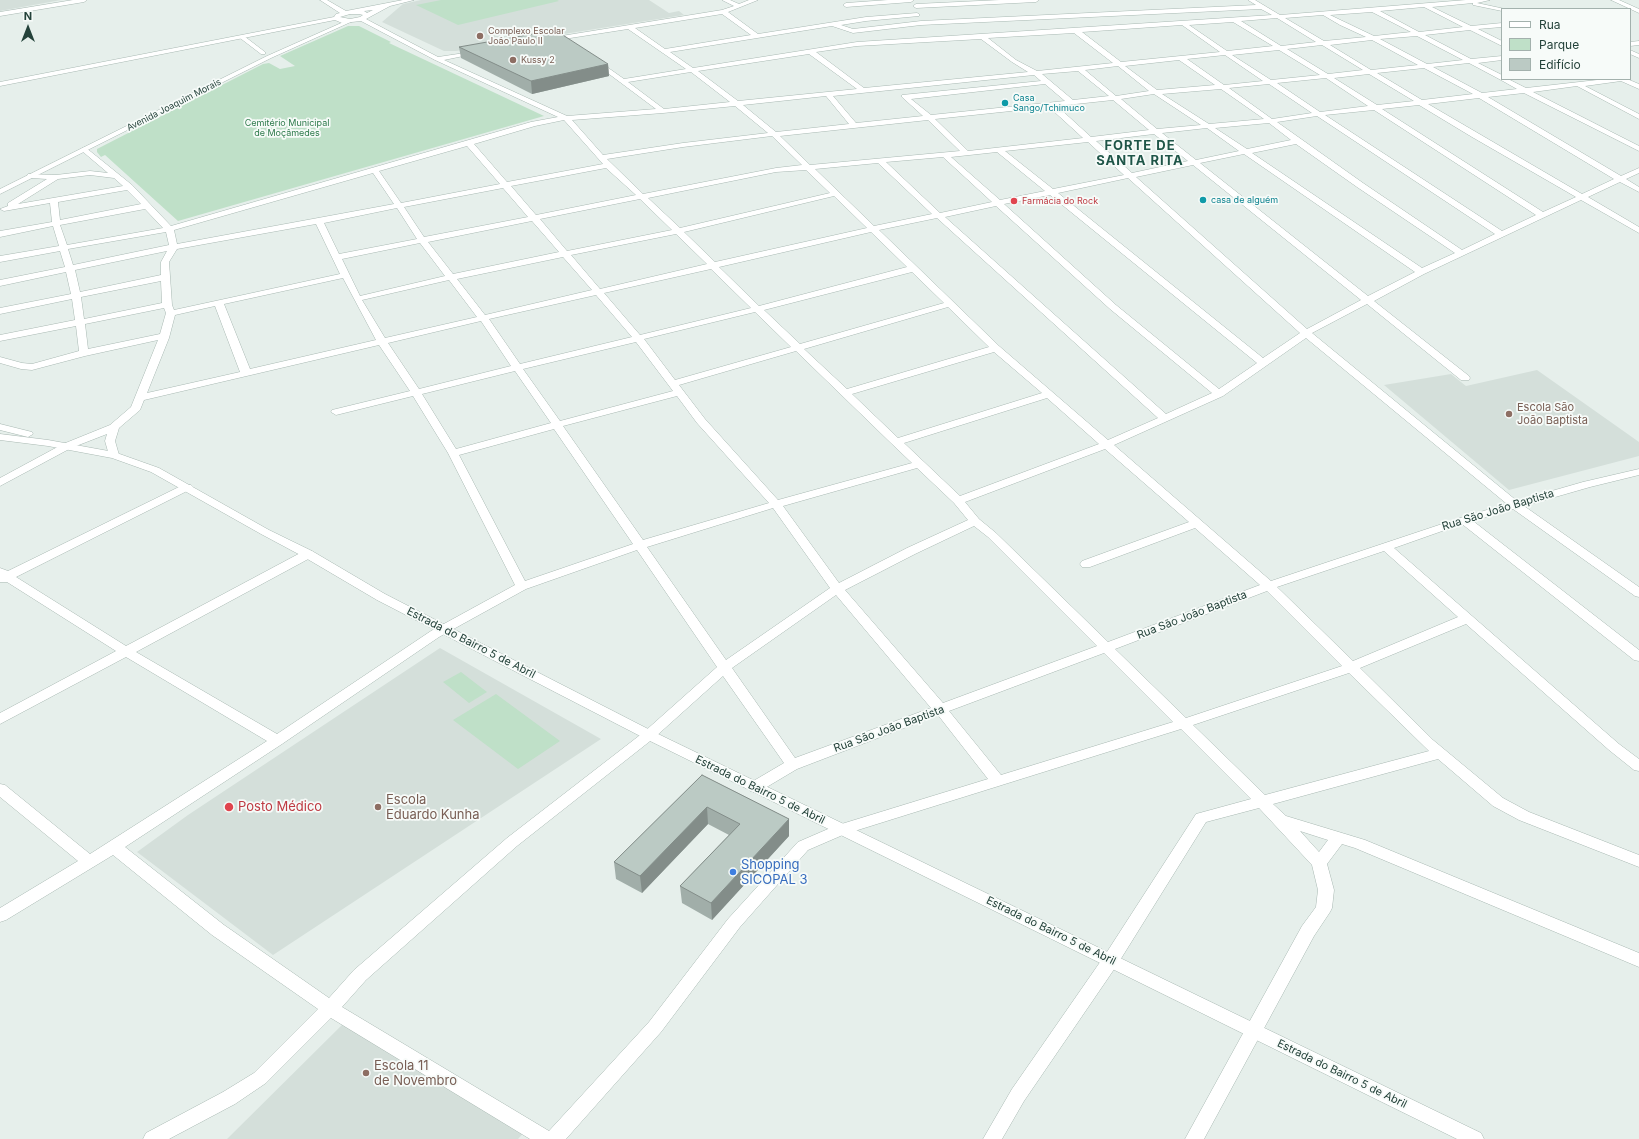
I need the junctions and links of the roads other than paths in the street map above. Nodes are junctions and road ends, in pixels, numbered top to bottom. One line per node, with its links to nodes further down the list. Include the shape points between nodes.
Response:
1 (84, 0): 31 (street)
2 (323, 0): 28 (street)
3 (411, 0): 17 (street)
4 (725, 0): 20 (street)
5 (756, 0): 20 (street)
6 (840, 0): 18 (street)
7 (911, 0): 18 (street)
8 (1036, 0): 14 (street)
9 (1251, 0): 22 (street)
10 (1411, 0): 21 (street)
11 (1452, 0): 15 (street)
12 (1487, 0): 15 (street)
13 (1614, 0): 27 (street)
14 (1003, 1): 16 (street)
15 (1465, 2): 21 (street); 23 (street)
16 (916, 3): 33 (street)
17 (388, 5): 28 (street); 36 (street, Avenida Joaquim Morais)
18 (846, 5): 24 (street)
19 (1193, 5): 25 (street)
20 (739, 6): 29 (street)
21 (1424, 6): 26 (street); 46 (street)
22 (1262, 7): 25 (street); 34 (street)
23 (1501, 9)
24 (853, 10)
25 (1199, 10): 45 (street)
26 (1373, 10): 30 (street); 48 (street)
27 (1639, 11)
28 (348, 12): 35 (street, via 338,15); 36 (street, via 360,12)
29 (723, 12): 43 (street); 49 (street)
30 (1323, 13): 34 (street); 53 (street)
31 (0, 14)
32 (859, 14): 37 (street)
33 (916, 15): 37 (street); 39 (street)
34 (1277, 16): 38 (street); 58 (street)
35 (337, 19): 36 (street); 50 (street); 63 (street, Avenida Joaquim Morais)
36 (360, 19): 66 (street); 116 (street, Avenida Joaquim Morais, via 269,57)
37 (866, 19): 41 (street); 44 (street)
38 (1233, 19): 40 (street); 59 (street)
39 (921, 23): 44 (street); 45 (street); 54 (street)
40 (1183, 23): 47 (street); 64 (street)
41 (832, 24): 44 (street, via 850,32); 49 (street)
42 (1501, 25): 46 (street)
43 (628, 26): 51 (street); 61 (street)
44 (878, 28)
45 (996, 28): 47 (street); 52 (street)
46 (1472, 28): 48 (street); 57 (street)
47 (1075, 30): 70 (street)
48 (1418, 34): 53 (street); 69 (street)
49 (755, 35): 61 (street)
50 (242, 37): 63 (street); 86 (street)
51 (561, 37): 55 (street); 56 (street)
52 (982, 37): 54 (street); 75 (street, via 1014,61)
53 (1373, 38): 58 (street); 71 (street)
54 (940, 39): 62 (street, via 851,44)
55 (545, 40)
56 (567, 42)
57 (1501, 43)
58 (1323, 44): 59 (street); 74 (street)
59 (1282, 48): 64 (street); 76 (street)
60 (484, 51): 66 (street)
61 (665, 51): 73 (street)
62 (810, 51): 73 (street); 90 (street)
63 (263, 52): 112 (street, Avenida Joaquim Morais)
64 (1227, 54): 68 (street); 84 (street)
65 (1501, 58): 69 (street)
66 (437, 59): 105 (street)
67 (592, 59): 82 (street)
68 (1182, 59): 70 (street); 88 (street)
69 (1470, 61): 71 (street); 77 (street)
70 (1122, 65): 72 (street); 92 (street)
71 (1426, 66): 74 (street); 94 (street)
72 (1080, 69): 75 (street); 96 (street)
73 (693, 71): 82 (street); 98 (street)
74 (1370, 72): 76 (street); 97 (street)
75 (1036, 73): 83 (street); 87 (street)
76 (1328, 76): 84 (street); 101 (street)
77 (1501, 78)
78 (1505, 80): 91 (street)
79 (1570, 80): 85 (street)
80 (1611, 80): 85 (street)
81 (1625, 80): 89 (street)
82 (624, 81): 102 (street)
83 (1047, 82): 95 (street); 99 (street)
84 (1270, 82): 88 (street); 103 (street)
85 (1576, 83): 91 (street); 104 (street)
86 (0, 84)
87 (887, 87): 90 (street); 95 (street)
88 (1223, 87): 92 (street); 107 (street)
89 (1639, 87)
90 (862, 90): 93 (street)
91 (1524, 90): 94 (street); 118 (street)
92 (1155, 92): 96 (street); 109 (street)
93 (828, 94): 98 (street); 108 (street)
94 (1480, 95): 97 (street); 132 (street)
95 (907, 97): 106 (street)
96 (1114, 98): 99 (street); 110 (street)
97 (1420, 102): 101 (street); 140 (street)
98 (736, 103): 102 (street); 111 (street)
99 (1072, 103): 100 (street)
100 (1050, 104): 106 (street); 113 (street)
101 (1375, 107): 103 (street); 147 (street)
102 (663, 111): 105 (street)
103 (1318, 114): 107 (street); 156 (street)
104 (1639, 117)
105 (566, 118): 115 (street, via 534,124); 122 (street)
106 (930, 118): 108 (street); 120 (street)
107 (1271, 121): 109 (street); 114 (street)
108 (856, 126): 111 (street)
109 (1208, 126): 110 (street); 119 (street)
110 (1156, 132): 113 (street); 124 (street)
111 (774, 134): 122 (street, via 683,145); 125 (street)
112 (87, 140)
113 (1088, 140): 117 (street); 128 (street)
114 (1297, 141): 119 (street); 160 (street)
115 (469, 143): 126 (street); 133 (street)
116 (85, 149): 129 (street, Avenida Joaquim Morais); 131 (street)
117 (998, 149): 120 (street); 136 (street)
118 (1639, 150)
119 (1244, 151): 124 (street); 167 (street)
120 (966, 153): 121 (street)
121 (945, 155): 123 (street); 142 (street)
122 (605, 161): 133 (street); 139 (street)
123 (880, 161): 125 (street); 146 (street)
124 (1193, 161): 128 (street); 175 (street)
125 (805, 166): 138 (street); 139 (street, via 748,174)
126 (375, 170): 143 (street); 151 (street)
127 (1639, 170): 132 (street)
128 (1127, 175): 136 (street); 183 (street)
129 (31, 176): 130 (street); 137 (street, Avenida Joaquim Morais)
130 (56, 177): 131 (street, via 90,173); 145 (street)
131 (117, 177): 134 (street)
132 (1619, 179): 135 (street); 140 (street)
133 (506, 185): 143 (street); 148 (street)
134 (129, 187): 141 (street); 144 (street)
135 (1639, 190)
136 (1051, 191): 142 (street); 192 (street)
137 (0, 192)
138 (834, 194): 152 (street); 153 (street)
139 (642, 196): 148 (street); 152 (street)
140 (1583, 196): 147 (street); 154 (street)
141 (54, 200): 145 (street); 150 (street)
142 (998, 202): 146 (street); 200 (street, via 1113,307)
143 (400, 205): 149 (street); 157 (street)
144 (146, 206): 150 (street); 151 (street)
145 (2, 210)
146 (938, 215): 153 (street); 203 (street)
147 (1542, 215): 156 (street)
148 (534, 218): 157 (street); 161 (street)
149 (320, 222): 159 (street); 162 (street)
150 (56, 224): 155 (street); 158 (street)
151 (169, 229): 158 (street); 159 (street)
152 (678, 230): 161 (street); 164 (street)
153 (873, 230): 164 (street); 166 (street)
154 (1639, 230)
155 (0, 234)
156 (1501, 234): 160 (street)
157 (422, 240): 162 (street); 170 (street)
158 (63, 247): 163 (street); 165 (street)
159 (174, 247): 165 (street); 169 (street, via 165,262)
160 (1461, 253): 167 (street)
161 (565, 254): 170 (street); 172 (street)
162 (337, 257): 168 (street)
163 (0, 259)
164 (714, 266): 172 (street); 179 (street)
165 (70, 269): 171 (street); 173 (street)
166 (912, 269): 177 (street); 179 (street)
167 (1421, 272): 175 (street)
168 (346, 275): 174 (street); 176 (street)
169 (166, 277): 173 (street); 178 (street)
170 (451, 277): 174 (street); 181 (street)
171 (0, 283)
172 (598, 292): 181 (street); 186 (street)
173 (76, 296): 180 (street); 182 (street)
174 (357, 299): 187 (street)
175 (1366, 300): 183 (street); 195 (street)
176 (219, 304): 178 (street); 194 (street)
177 (949, 304): 188 (street); 189 (street)
178 (169, 309): 182 (street); 184 (street)
179 (757, 309): 186 (street); 188 (street)
180 (0, 311)
181 (483, 318): 187 (street); 193 (street)
182 (80, 322): 185 (street); 190 (street)
183 (1306, 333): 192 (street); 220 (street)
184 (164, 336): 190 (street); 201 (street)
185 (0, 338)
186 (638, 338): 193 (street); 196 (street)
187 (382, 342): 194 (street); 197 (street)
188 (798, 347): 196 (street); 198 (street)
189 (996, 348): 198 (street); 199 (street)
190 (84, 354): 191 (street, via 32,367)
191 (0, 360)
192 (1262, 362): 200 (street)
193 (516, 367): 197 (street); 204 (street)
194 (246, 373): 201 (street)
195 (1465, 378)
196 (676, 388): 204 (street); 219 (street, via 701,421)
197 (416, 392): 202 (street); 212 (street)
198 (846, 393): 208 (street)
199 (1049, 394): 208 (street); 210 (street)
200 (1219, 394): 203 (street)
201 (140, 398): 206 (street, via 136,408)
202 (336, 412)
203 (1164, 418): 210 (street)
204 (556, 426): 212 (street); 224 (street)
205 (0, 427): 209 (street, via 37,436)
206 (114, 427): 211 (street); 213 (street, via 110,441)
207 (0, 437): 209 (street, Estrada do Bairro 5 de Abril)
208 (896, 442): 214 (street)
209 (48, 443): 211 (street, Estrada do Bairro 5 de Abril)
210 (1108, 444): 218 (street); 223 (street)
211 (67, 446): 213 (street, Estrada do Bairro 5 de Abril); 216 (street)
212 (453, 453): 229 (street)
213 (114, 455): 217 (street, Estrada do Bairro 5 de Abril, via 155,470)
214 (920, 464): 218 (street); 219 (street)
215 (1639, 472): 220 (street, Rua São João Baptista)
216 (0, 484)
217 (187, 487): 226 (street, Estrada do Bairro 5 de Abril); 228 (street)
218 (958, 501): 222 (street)
219 (776, 504): 224 (street); 231 (street)
220 (1515, 505): 221 (street, Rua São João Baptista); 232 (street)
221 (1464, 520): 225 (street, Rua São João Baptista); 237 (street)
222 (976, 521): 231 (street); 235 (street)
223 (1198, 523): 227 (street); 230 (street)
224 (640, 545): 229 (street); 239 (street)
225 (1386, 547): 230 (street, Rua São João Baptista); 233 (street)
226 (308, 554): 234 (street, Estrada do Bairro 5 de Abril, via 381,597); 236 (street)
227 (1086, 564)
228 (2, 576): 236 (street)
229 (522, 586): 234 (street)
230 (1269, 586): 235 (street, Rua São João Baptista); 238 (street)
231 (837, 589): 239 (street); 240 (street)
232 (1639, 593)
233 (1468, 618): 238 (street); 247 (street)
234 (445, 628): 243 (street, Estrada do Bairro 5 de Abril); 244 (street)
235 (1106, 648): 240 (street, Rua São João Baptista); 242 (street)
236 (127, 652): 241 (street); 244 (street)
237 (1639, 657)
238 (1352, 667): 242 (street); 245 (street)
239 (724, 668): 243 (street); 246 (street)
240 (941, 710): 246 (street, Rua São João Baptista); 248 (street)
241 (0, 719)
242 (1182, 724): 248 (street); 251 (street)
243 (649, 735): 249 (street, Estrada do Bairro 5 de Abril); 262 (street, via 512,842 360,975)
244 (277, 741): 255 (street)
245 (1441, 753): 251 (street); 257 (street, via 1498,802 1536,822)
246 (792, 765): 249 (street, Rua São João Baptista)
247 (1639, 766)
248 (997, 780): 253 (street)
249 (755, 787): 253 (street, Estrada do Bairro 5 de Abril)
250 (0, 789): 256 (street)
251 (1261, 802): 252 (street); 260 (street, via 1201,818)
252 (1281, 820): 254 (street); 258 (street)
253 (840, 830): 260 (street, Estrada do Bairro 5 de Abril); 266 (street, via 803,846 734,923 655,1027)
254 (1339, 838): 258 (street); 261 (street, via 1412,865)
255 (114, 847): 256 (street); 262 (street, via 218,930)
256 (88, 861): 259 (street)
257 (1639, 861)
258 (1319, 863): 263 (street, via 1326,890 1324,908 1308,931)
259 (0, 916)
260 (1111, 960): 263 (street, Estrada do Bairro 5 de Abril); 267 (street, via 1018,1095)
261 (1639, 960)
262 (330, 1008): 264 (street, via 260,1078 229,1098); 265 (street)
263 (1253, 1030): 268 (street); 269 (street, Estrada do Bairro 5 de Abril)
264 (152, 1139)
265 (546, 1139)
266 (554, 1139)
267 (992, 1139)
268 (1194, 1139)
269 (1475, 1139)

